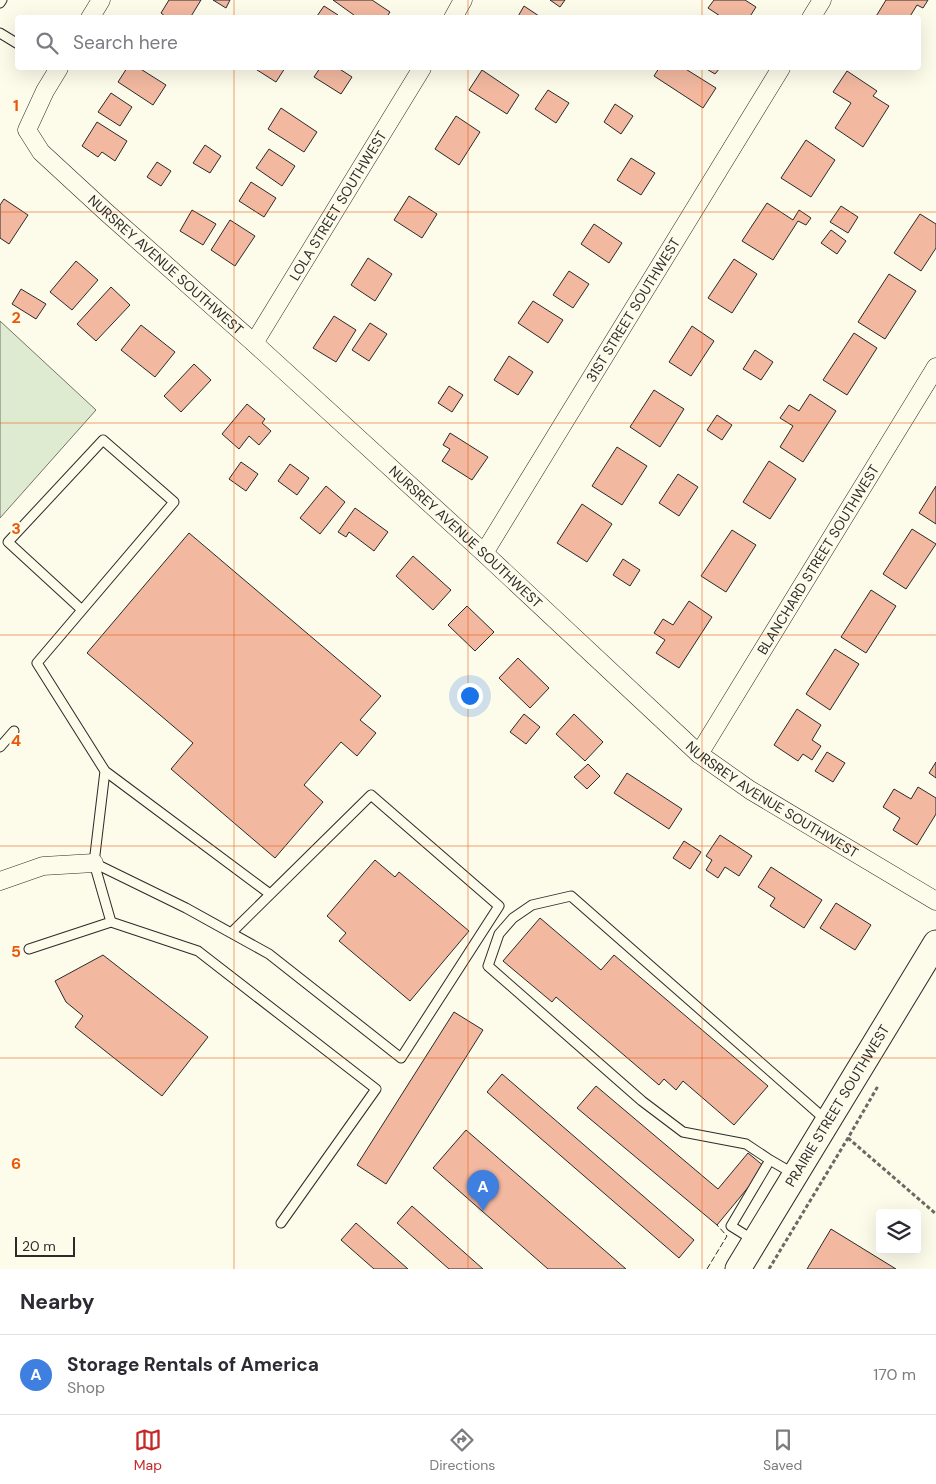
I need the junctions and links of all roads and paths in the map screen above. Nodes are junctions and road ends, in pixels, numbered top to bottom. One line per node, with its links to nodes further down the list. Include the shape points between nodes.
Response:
1 (101, 0): 4 (street)
2 (464, 0): 5 (street)
3 (822, 0): 6 (street)
4 (92, 15)
5 (455, 15)
6 (814, 15)
7 (0, 33): 8 (lane)
8 (15, 42)
9 (57, 70): 12 (street, NURSREY AVENUE SOUTHWEST, via 27,130 41,152)
10 (421, 70): 12 (street, LOLA STREET SOUTHWEST)
11 (780, 70): 14 (street, 31ST STREET SOUTHWEST)
12 (254, 343): 14 (street, NURSREY AVENUE SOUTHWEST)
13 (936, 367): 18 (street, BLANCHARD STREET SOUTHWEST)
14 (484, 553): 18 (street, NURSREY AVENUE SOUTHWEST)
15 (82, 610): 15 (lane, via 174,502 103,440 8,542); 19 (lane, via 37,664)
16 (14, 732): 17 (lane)
17 (0, 747)
18 (700, 754): 23 (street, NURSREY AVENUE SOUTHWEST, via 750,790)
19 (105, 771): 20 (lane); 22 (lane)
20 (94, 863): 21 (street, via 43,866); 26 (lane); 27 (lane)
21 (0, 881)
22 (270, 894): 24 (lane, via 371,794); 27 (lane)
23 (936, 901)
24 (499, 906): 25 (lane); 27 (lane, via 401,1058 269,954)
25 (513, 918): 31 (lane, via 532,905 571,896); 33 (lane, via 498,934 488,966 642,1101 683,1132 746,1144)
26 (111, 922): 29 (lane); 36 (lane, via 198,951 376,1089)
27 (231, 933)
28 (936, 943): 31 (street, PRAIRIE STREET SOUTHWEST)
29 (29, 949)
30 (878, 1086): 32 (path)
31 (828, 1122): 34 (street, PRAIRIE STREET SOUTHWEST)
32 (848, 1138): 35 (path); 39 (path)
33 (770, 1160): 34 (lane); 37 (lane, via 731,1226)
34 (795, 1175): 37 (street, PRAIRIE STREET SOUTHWEST)
35 (936, 1214)
36 (281, 1223)
37 (755, 1241): 38 (street, PRAIRIE STREET SOUTHWEST)
38 (738, 1269)
39 (769, 1269)

